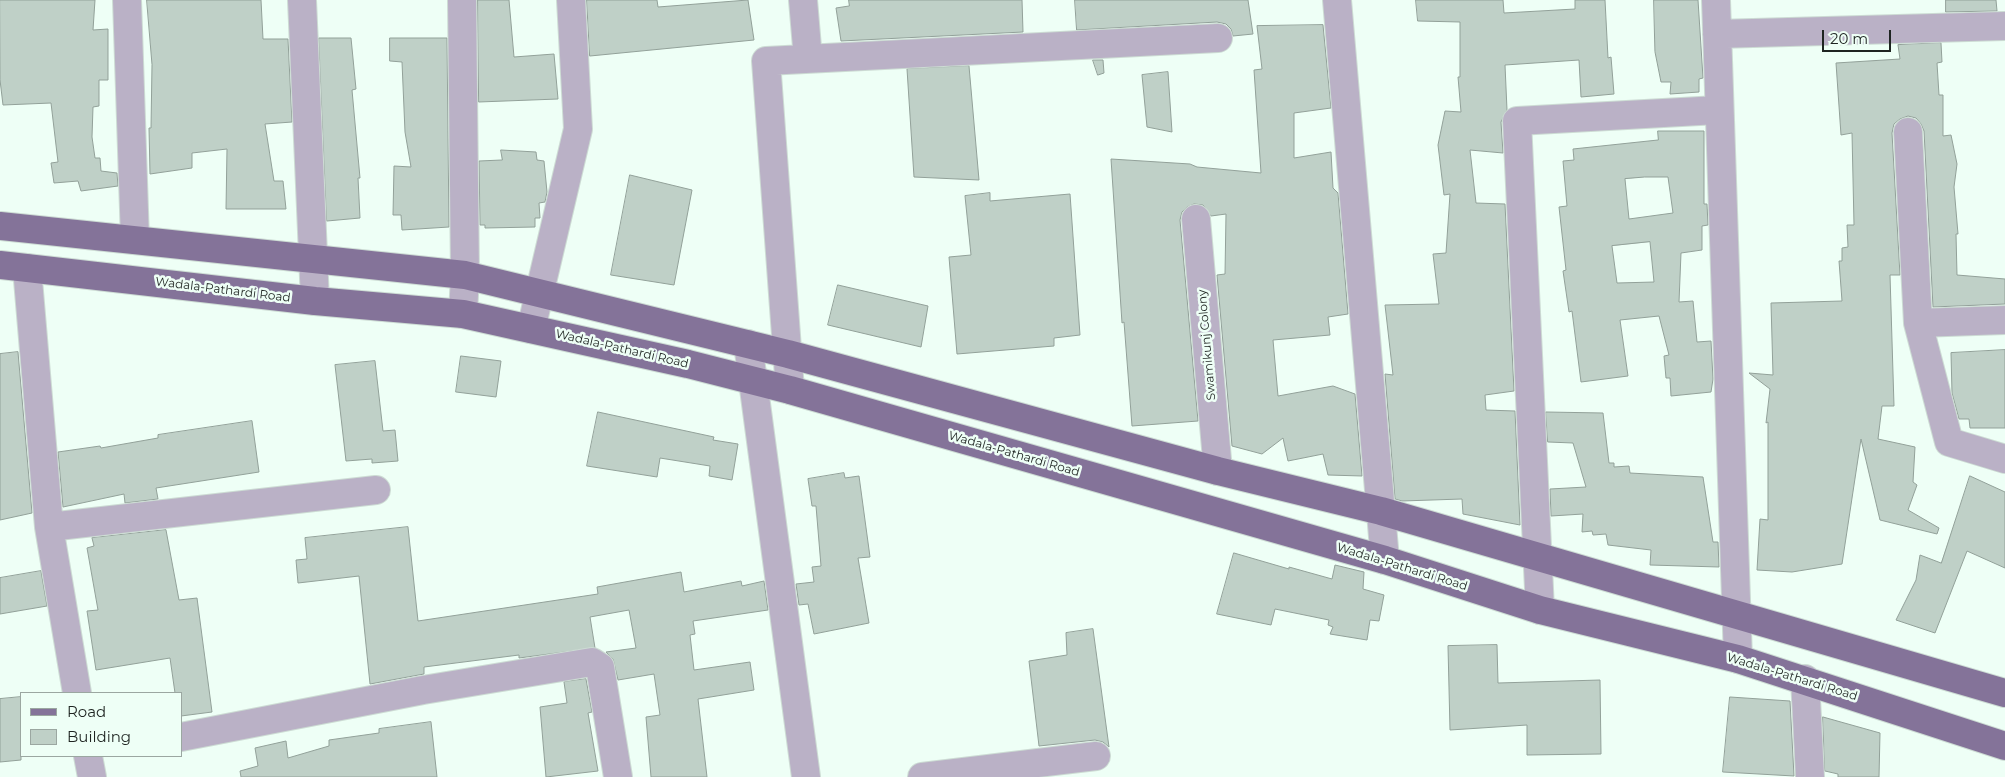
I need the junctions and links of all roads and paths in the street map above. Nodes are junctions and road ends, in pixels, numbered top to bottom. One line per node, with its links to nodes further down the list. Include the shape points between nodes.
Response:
1 (127, 0): 16 (street)
2 (302, 0): 17 (street)
3 (462, 0): 20 (street)
4 (571, 0): 21 (street, via 578,130)
5 (803, 0): 11 (street)
6 (1337, 0): 34 (street)
7 (1716, 0): 9 (street)
8 (2005, 26): 9 (street)
9 (1718, 34): 12 (street)
10 (1218, 38): 11 (street)
11 (808, 59): 28 (street, via 766,61)
12 (1718, 110): 36 (street, via 1517,121); 39 (street)
13 (1908, 132): 25 (street)
14 (1196, 219): 32 (street, Swamikunj Colony)
15 (0, 226): 16 (main road)
16 (135, 240): 17 (main road)
17 (314, 257): 20 (main road); 22 (street)
18 (0, 265): 19 (main road, Wadala-Pathardi Road)
19 (27, 268): 22 (main road, Wadala-Pathardi Road); 35 (street)
20 (465, 275): 21 (main road); 23 (street)
21 (539, 293): 26 (street); 27 (main road)
22 (315, 301): 23 (main road, Wadala-Pathardi Road)
23 (463, 314): 26 (main road, Wadala-Pathardi Road)
24 (2005, 320): 25 (street)
25 (1918, 323): 31 (street, via 1949,442)
26 (531, 329): 29 (main road, Wadala-Pathardi Road)
27 (748, 344): 28 (main road); 29 (street)
28 (788, 354): 30 (street); 32 (main road)
29 (754, 380): 30 (main road, Wadala-Pathardi Road); 50 (street)
30 (790, 390): 37 (main road, Wadala-Pathardi Road)
31 (2005, 459)
32 (1218, 471): 34 (main road)
33 (376, 490): 35 (street)
34 (1381, 511): 36 (main road); 37 (street)
35 (49, 527): 42 (street)
36 (1539, 559): 38 (street); 39 (main road)
37 (1385, 560): 38 (main road, Wadala-Pathardi Road)
38 (1540, 610): 40 (main road, Wadala-Pathardi Road)
39 (1736, 613): 40 (street); 43 (main road)
40 (1738, 659): 41 (main road, Wadala-Pathardi Road)
41 (1805, 679): 45 (main road, Wadala-Pathardi Road); 52 (street)
42 (77, 692)
43 (2005, 693)
44 (182, 737): 49 (street, via 423,690 592,662 600,668)
45 (2005, 746)
46 (1096, 756): 51 (street)
47 (88, 757): 48 (street)
48 (92, 777)
49 (618, 777)
50 (806, 777)
51 (922, 777)
52 (1810, 777)

